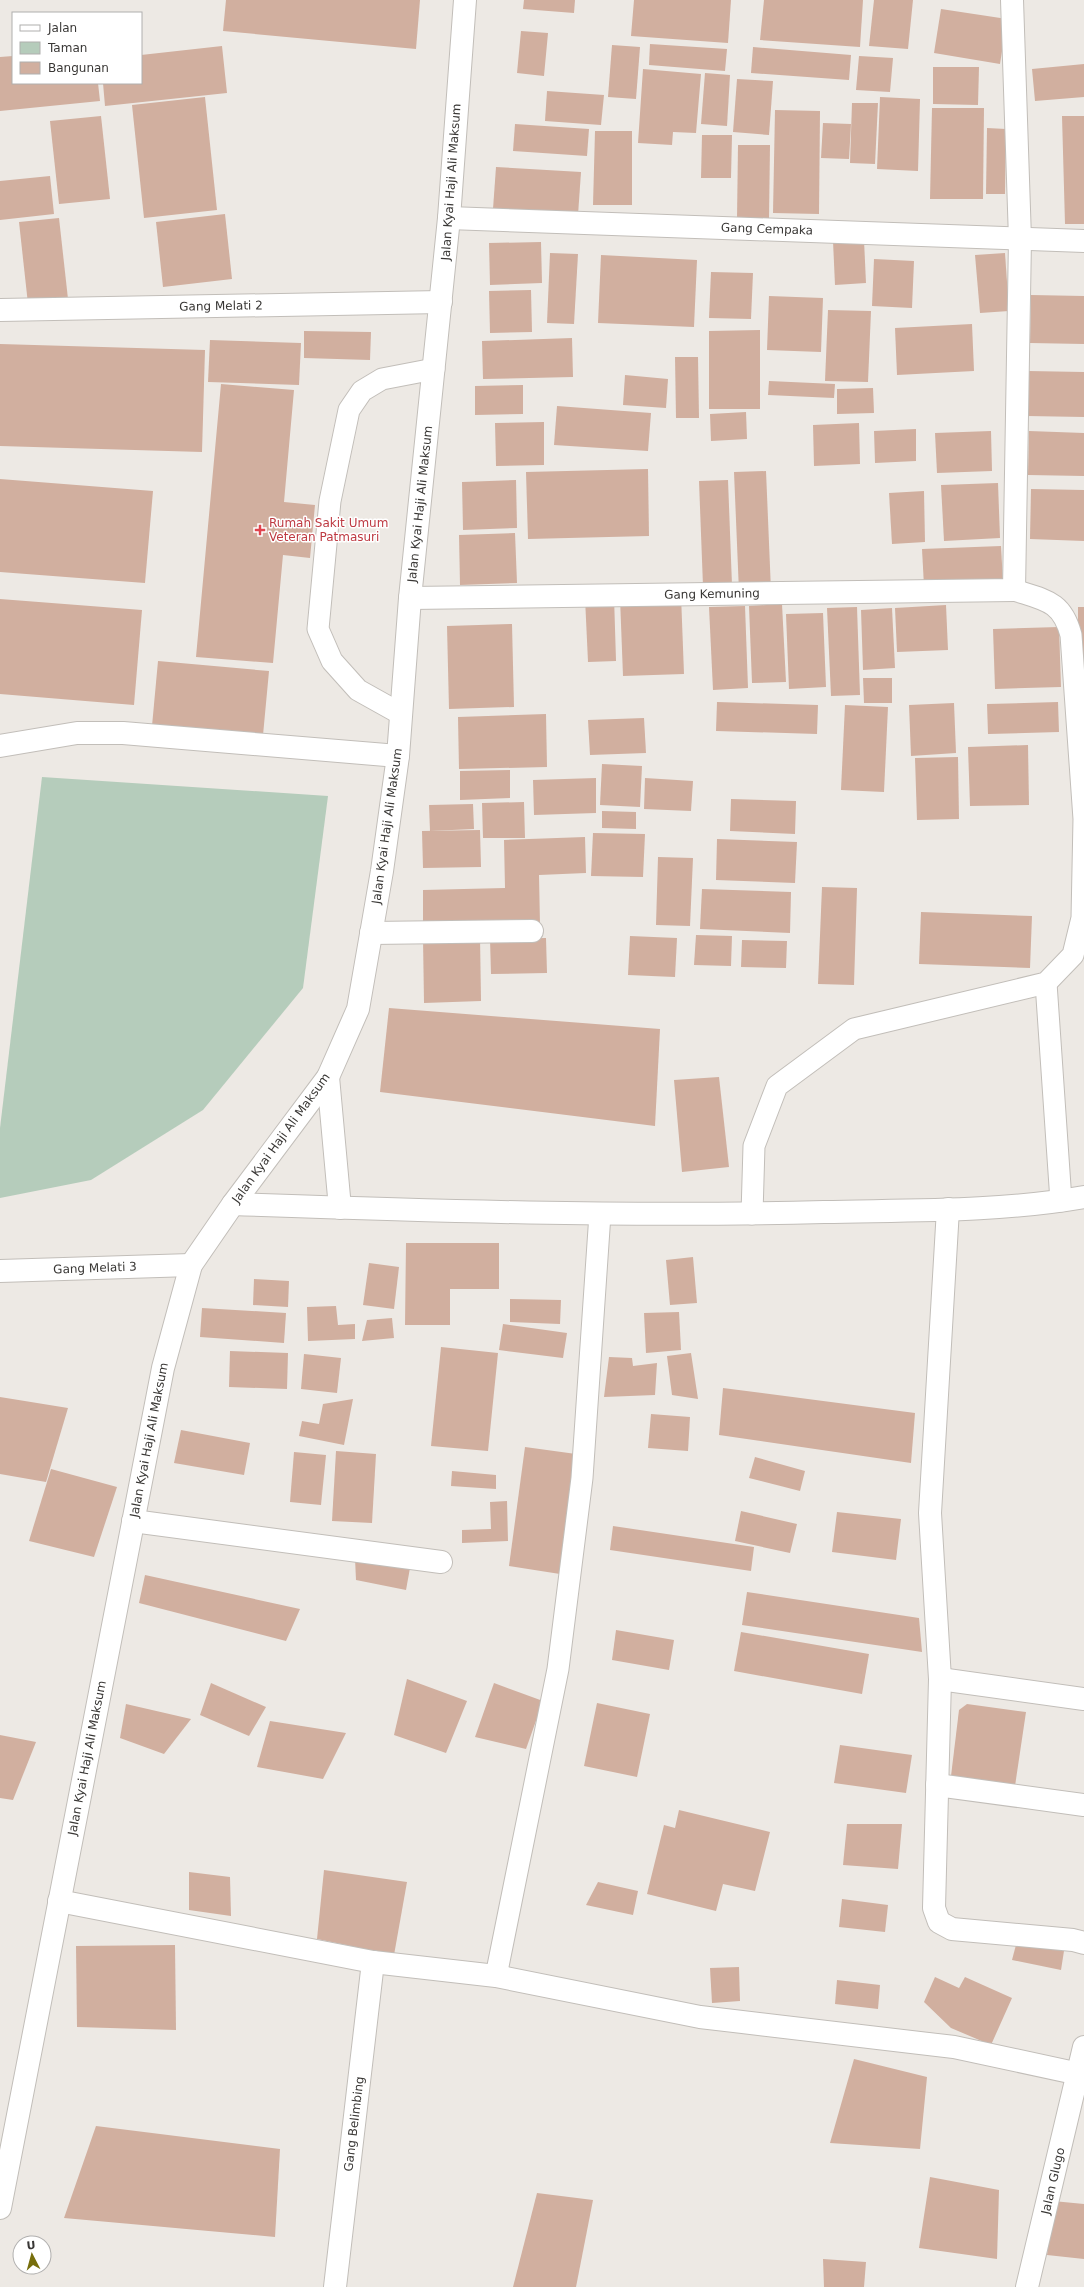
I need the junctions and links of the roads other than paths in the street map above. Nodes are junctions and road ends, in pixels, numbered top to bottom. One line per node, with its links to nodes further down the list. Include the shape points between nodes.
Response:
1 (465, 0): 3 (street, Jalan Kyai Haji Ali Maksum)
2 (1012, 0): 4 (street)
3 (449, 218): 4 (street, Gang Cempaka); 6 (street, Jalan Kyai Haji Ali Maksum)
4 (1020, 239): 5 (street, Gang Cempaka); 9 (street)
5 (1084, 241)
6 (441, 302): 7 (street, Gang Melati 2); 8 (street, Jalan Kyai Haji Ali Maksum)
7 (0, 310)
8 (434, 369): 10 (street, Jalan Kyai Haji Ali Maksum); 11 (lane, via 382,379 362,391 349,410 330,501 318,629 332,661 358,690)
9 (1014, 590): 10 (street, Gang Kemuning); 16 (lane, via 1044,600 1059,609 1067,619 1071,635 1084,819 1082,918 1073,955)
10 (410, 598): 11 (street, Jalan Kyai Haji Ali Maksum)
11 (401, 714): 13 (street, Jalan Kyai Haji Ali Maksum)
12 (0, 746): 13 (street, via 77,732 123,733)
13 (398, 756): 15 (street, Jalan Kyai Haji Ali Maksum)
14 (532, 931): 15 (street)
15 (371, 933): 17 (street, Jalan Kyai Haji Ali Maksum, via 358,1009)
16 (1046, 984): 19 (lane); 24 (lane, via 854,1029 778,1086 754,1146)
17 (328, 1078): 20 (street, Jalan Kyai Haji Ali Maksum); 21 (street)
18 (1084, 1197): 19 (street)
19 (1061, 1201): 22 (street)
20 (233, 1204): 21 (street); 25 (street, Jalan Kyai Haji Ali Maksum)
21 (340, 1208): 23 (street)
22 (948, 1209): 24 (street); 29 (street, via 930,1513)
23 (600, 1214): 24 (street); 36 (lane, via 582,1478 558,1669)
24 (752, 1214)
25 (190, 1265): 26 (street, Gang Melati 3); 27 (street, Jalan Kyai Haji Ali Maksum, via 163,1368)
26 (0, 1271)
27 (133, 1521): 28 (street); 33 (street, Jalan Kyai Haji Ali Maksum)
28 (441, 1562)
29 (940, 1679): 30 (street); 31 (street)
30 (1084, 1699)
31 (937, 1785): 32 (street); 34 (street, via 934,1908 939,1922 952,1929)
32 (1084, 1805)
33 (59, 1901): 35 (street); 39 (street, Jalan Kyai Haji Ali Maksum)
34 (1084, 1943)
35 (373, 1962): 36 (street); 40 (street, Gang Belimbing)
36 (496, 1976): 38 (street, via 700,2017 954,2047)
37 (1084, 2047): 38 (street, Jalan Glugo)
38 (1081, 2075): 41 (street, Jalan Glugo)
39 (0, 2208)
40 (335, 2287)
41 (1027, 2287)

